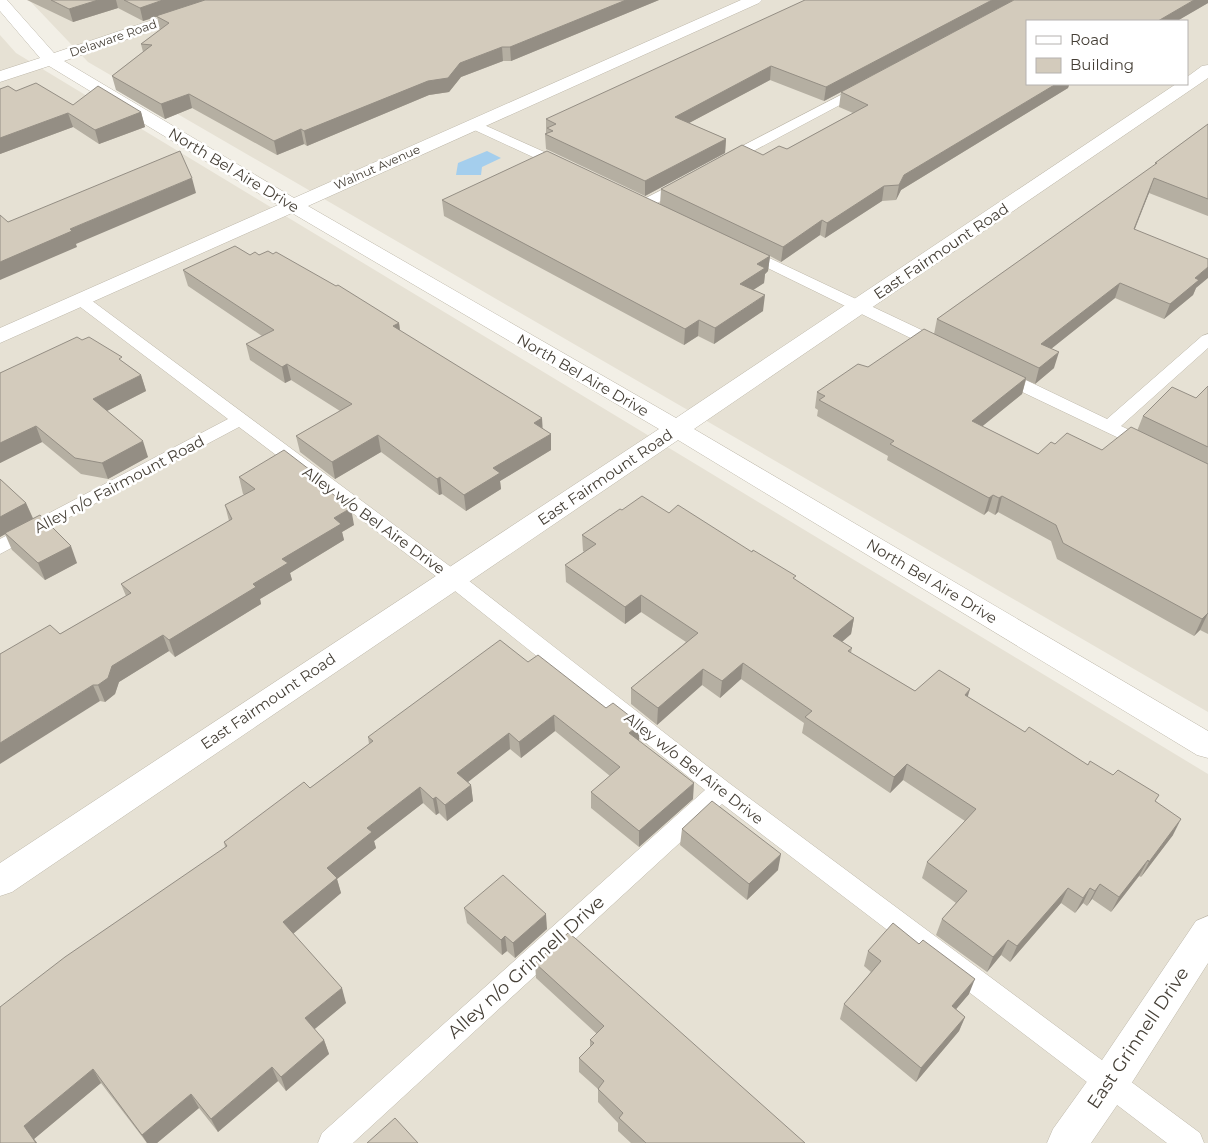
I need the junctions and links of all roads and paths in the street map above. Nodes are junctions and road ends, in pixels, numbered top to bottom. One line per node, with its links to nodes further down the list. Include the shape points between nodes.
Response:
1 (226, 0): 4 (street, Delaware Road)
2 (754, 0): 10 (street, Walnut Avenue)
3 (0, 1): 4 (street, North Bel Aire Drive)
4 (51, 60): 6 (street, Delaware Road); 16 (street, North Bel Aire Drive)
5 (1208, 70): 8 (street, East Fairmount Road)
6 (0, 77)
7 (878, 79): 11 (lane)
8 (1188, 84)
9 (1186, 85): 20 (street, East Fairmount Road)
10 (473, 124): 12 (lane); 16 (street, Walnut Avenue)
11 (714, 167)
12 (582, 174)
13 (697, 176): 15 (lane)
14 (627, 195): 15 (lane)
15 (645, 204): 17 (lane)
16 (292, 205): 19 (street, Walnut Avenue); 27 (street, North Bel Aire Drive)
17 (663, 212)
18 (734, 247): 20 (lane)
19 (81, 300): 21 (street, Walnut Avenue); 25 (lane, Alley w/o Bel Aire Drive)
20 (859, 307): 23 (lane); 27 (street, East Fairmount Road)
21 (0, 336)
22 (1208, 339): 26 (lane)
23 (957, 354)
24 (984, 367): 26 (lane)
25 (239, 420): 29 (lane, Alley n/o Fairmount Road); 30 (lane, Alley w/o Bel Aire Drive)
26 (1109, 427): 28 (lane)
27 (676, 429): 30 (street, East Fairmount Road); 31 (street, North Bel Aire Drive)
28 (1158, 452)
29 (0, 547)
30 (452, 578): 32 (lane, Alley w/o Bel Aire Drive); 33 (street, East Fairmount Road)
31 (1208, 746)
32 (721, 790): 35 (lane, Alley w/o Bel Aire Drive); 36 (lane, Alley n/o Grinnell Drive)
33 (0, 881)
34 (1208, 932): 35 (street, East Grinnell Drive)
35 (1110, 1082): 37 (street, East Grinnell Drive); 38 (lane, Alley w/o Bel Aire Drive)
36 (332, 1143)
37 (1067, 1143)
38 (1190, 1143)

